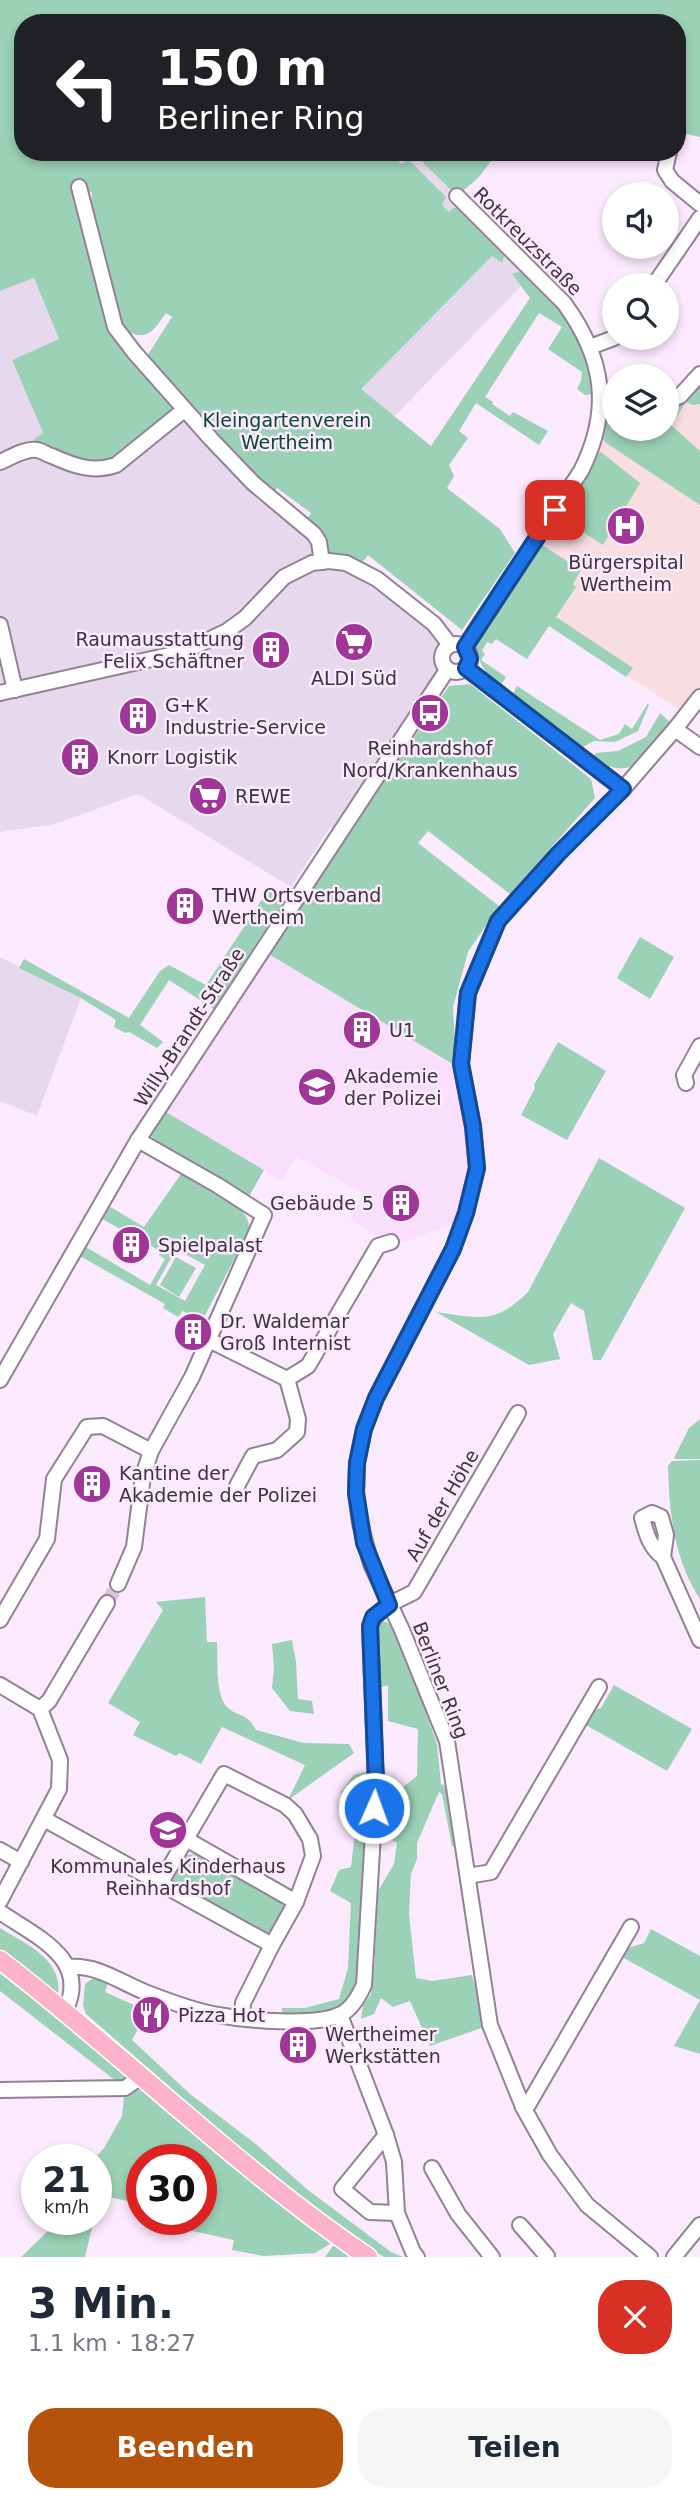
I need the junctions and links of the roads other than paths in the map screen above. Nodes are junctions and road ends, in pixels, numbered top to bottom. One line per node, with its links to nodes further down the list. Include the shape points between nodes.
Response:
1 (667, 161): 4 (street, via 665,170 672,181)
2 (79, 187): 12 (street, via 115,327)
3 (457, 196): 8 (street, Rotkreuzstraße, via 564,303)
4 (700, 204)
5 (700, 218): 6 (street)
6 (662, 273)
7 (602, 342): 8 (street)
8 (590, 346): 10 (street, Rotkreuzstraße)
9 (700, 374): 11 (street)
10 (602, 391)
11 (679, 396)
12 (184, 410): 14 (street, via 116,465 104,469 88,469 37,450); 15 (street, via 253,483 314,534)
13 (602, 422): 18 (street, Rotkreuzstraße, via 580,471)
14 (0, 462)
15 (322, 562): 17 (street, via 346,563 377,579 434,624); 21 (street, via 284,577 245,618 183,652)
16 (0, 625): 21 (street)
17 (450, 645): 18 (street); 20 (street, via 441,655)
18 (465, 647): 19 (street, via 470,659)
19 (466, 668): 20 (street, via 457,673); 26 (street)
20 (447, 670): 29 (street, Willy-Brandt-Straße)
21 (15, 690): 22 (street)
22 (0, 693)
23 (700, 697): 24 (street, Berliner Ring)
24 (676, 729): 25 (street); 26 (street, Berliner Ring)
25 (700, 747)
26 (623, 789): 40 (street, Berliner Ring, via 498,921 468,993 461,1064 477,1168 453,1249 376,1398 357,1463 362,1533)
27 (700, 1046): 28 (street, via 684,1075)
28 (686, 1083)
29 (138, 1140): 31 (street, via 264,1215); 33 (street, Willy-Brandt-Straße)
30 (391, 1242): 32 (street, via 378,1246 308,1366)
31 (209, 1340): 32 (street); 35 (street)
32 (287, 1379): 36 (street, via 297,1432 277,1450 253,1456)
33 (0, 1380)
34 (518, 1413): 40 (street, Auf der Höhe, via 414,1592)
35 (151, 1451): 38 (street, via 143,1476 134,1547); 41 (street, via 103,1426 87,1427 54,1479 47,1539)
36 (237, 1486)
37 (663, 1557): 42 (street)
38 (118, 1584)
39 (107, 1603): 45 (street)
40 (389, 1605): 50 (street, Berliner Ring, via 447,1741); 60 (street, via 373,1617 370,1626 376,1783 364,1985)
41 (0, 1620)
42 (700, 1640)
43 (0, 1685): 45 (street)
44 (599, 1687): 50 (street, via 491,1872)
45 (40, 1709): 46 (street, via 60,1769 59,1789)
46 (44, 1819): 49 (street); 51 (street)
47 (186, 1839): 51 (street); 53 (street); 53 (street, via 224,1774 285,1805 310,1839 313,1856)
48 (0, 1850): 49 (street)
49 (21, 1862): 52 (street)
50 (468, 1876): 64 (street, Berliner Ring, via 490,2025)
51 (160, 1884): 56 (street)
52 (0, 1901)
53 (296, 1902): 56 (street)
54 (0, 1912): 58 (street, via 44,1941)
55 (631, 1927): 64 (street)
56 (272, 1945): 61 (street, via 243,2003)
57 (0, 1960): 59 (main road)
58 (70, 1967): 59 (street); 61 (street, via 94,1968 146,1993 215,2015)
59 (65, 2011): 62 (main road)
60 (340, 2015): 61 (street, via 295,2021); 65 (street)
61 (242, 2018)
62 (142, 2076): 63 (street, via 125,2088); 71 (main road, via 293,2203)
63 (0, 2090)
64 (523, 2107): 75 (street, Berliner Ring, via 550,2155 587,2205)
65 (386, 2135): 67 (street, via 394,2162); 67 (street, via 342,2189 370,2212)
66 (432, 2168): 73 (street, via 458,2214)
67 (397, 2213): 72 (street)
68 (520, 2225): 74 (street)
69 (700, 2225): 70 (street)
70 (685, 2251): 76 (street)
71 (368, 2257)
72 (417, 2257)
73 (492, 2257)
74 (547, 2257)
75 (650, 2257)
76 (674, 2257)

